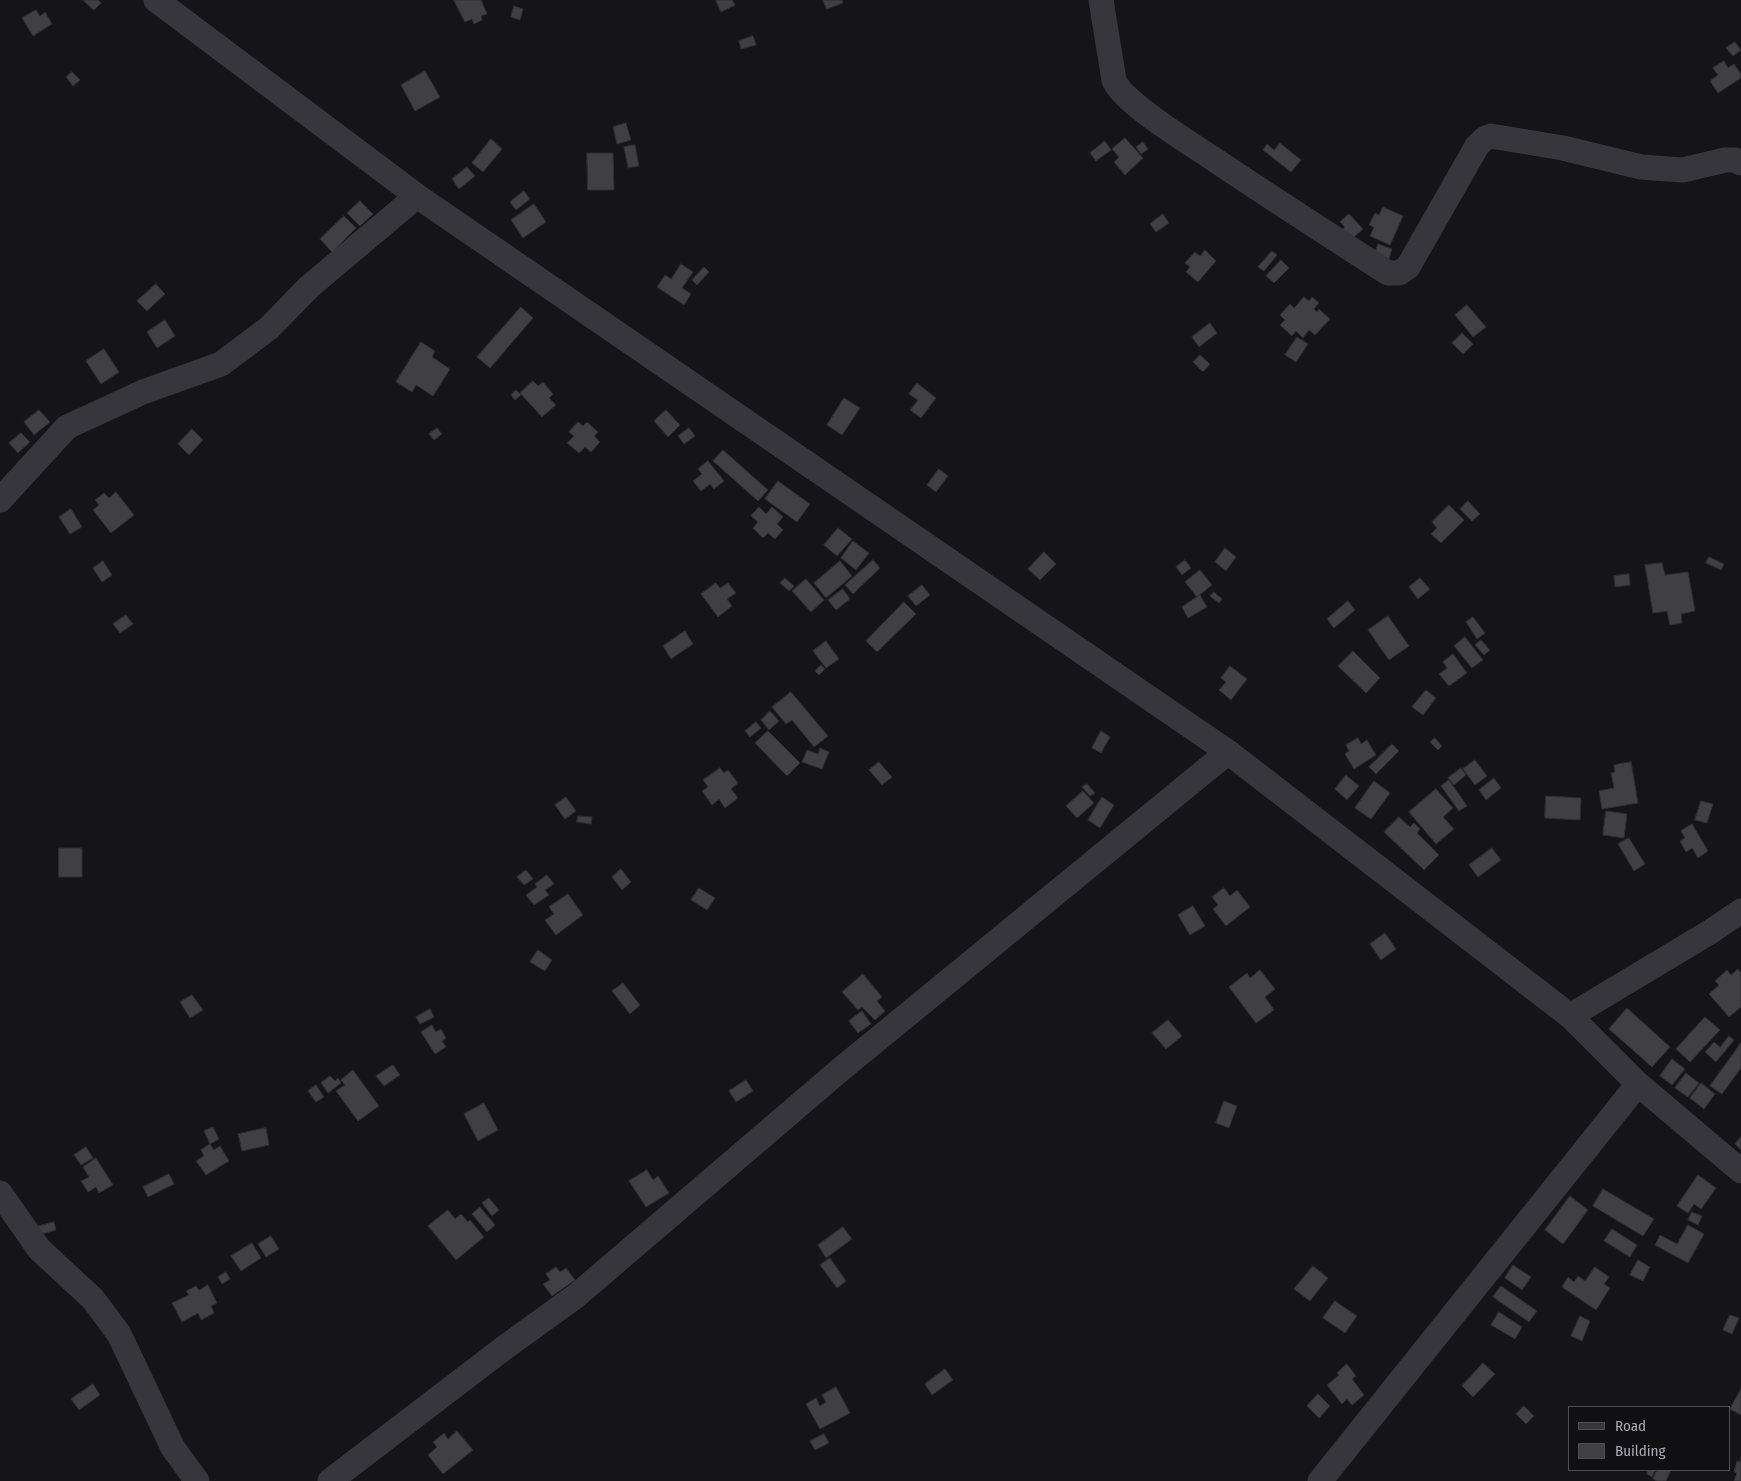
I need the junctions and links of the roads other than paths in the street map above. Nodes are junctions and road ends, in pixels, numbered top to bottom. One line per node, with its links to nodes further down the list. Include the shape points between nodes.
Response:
1 (156, 0): 4 (street)
2 (1101, 0): 3 (street, via 1114,80 1120,90 1157,121 1388,273 1400,274 1408,267 1477,146 1491,136 1563,148 1641,167 1683,170 1725,160)
3 (1741, 163)
4 (417, 196): 5 (street, via 308,287 269,328 221,364 143,392 67,427); 6 (street)
5 (0, 500)
6 (1228, 752): 8 (street); 13 (street, via 840,1070 576,1296)
7 (1741, 911): 8 (street)
8 (1570, 1016): 9 (street)
9 (1638, 1084): 10 (street); 14 (street)
10 (1741, 1171)
11 (0, 1193): 12 (street, via 39,1249 93,1299 119,1334 173,1448)
12 (197, 1481)
13 (330, 1481)
14 (1320, 1481)

